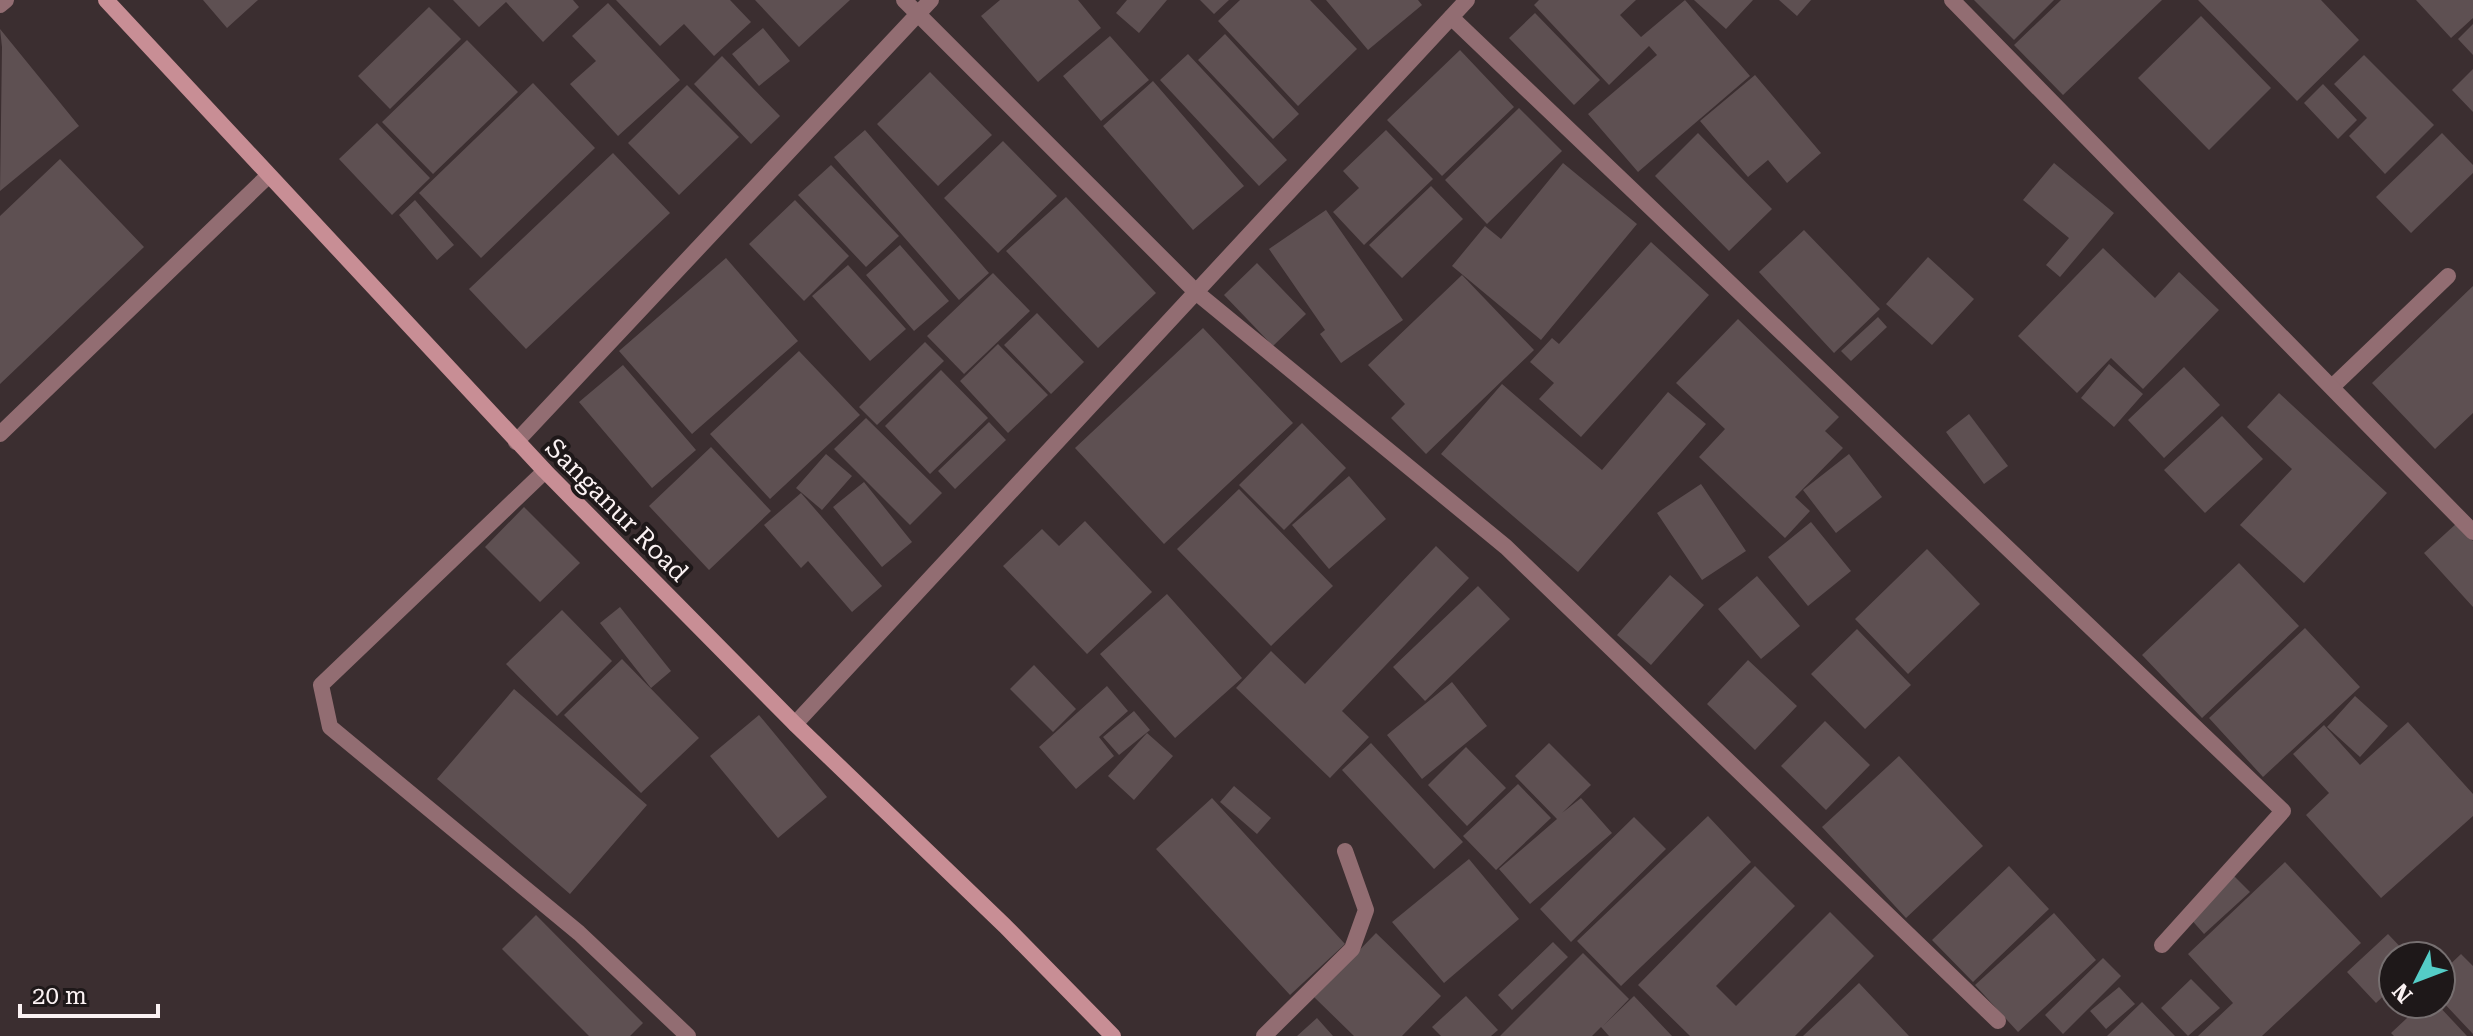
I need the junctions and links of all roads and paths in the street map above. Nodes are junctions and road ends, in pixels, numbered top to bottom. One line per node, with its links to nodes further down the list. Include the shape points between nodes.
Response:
1 (6, 0): 7 (street)
2 (106, 0): 10 (main road, Sanganur Road)
3 (904, 0): 8 (street)
4 (931, 0): 8 (street)
5 (1467, 0): 9 (street)
6 (1952, 0): 13 (street)
7 (0, 5)
8 (917, 13): 12 (street); 15 (street)
9 (1451, 17): 12 (street); 20 (street, via 2283,811)
10 (268, 176): 14 (street); 15 (main road, Sanganur Road)
11 (2448, 276): 13 (street)
12 (1197, 293): 18 (street); 21 (street, via 1506,547)
13 (2332, 387): 17 (street)
14 (0, 434)
15 (516, 442): 16 (main road, Sanganur Road)
16 (545, 471): 18 (main road, Sanganur Road); 22 (street, via 321,685 330,727 579,933)
17 (2473, 532)
18 (795, 724): 23 (main road, Sanganur Road)
19 (1345, 851): 24 (street, via 1366,910 1352,949)
20 (2162, 945)
21 (1998, 1021)
22 (688, 1036)
23 (1113, 1036)
24 (1264, 1036)

